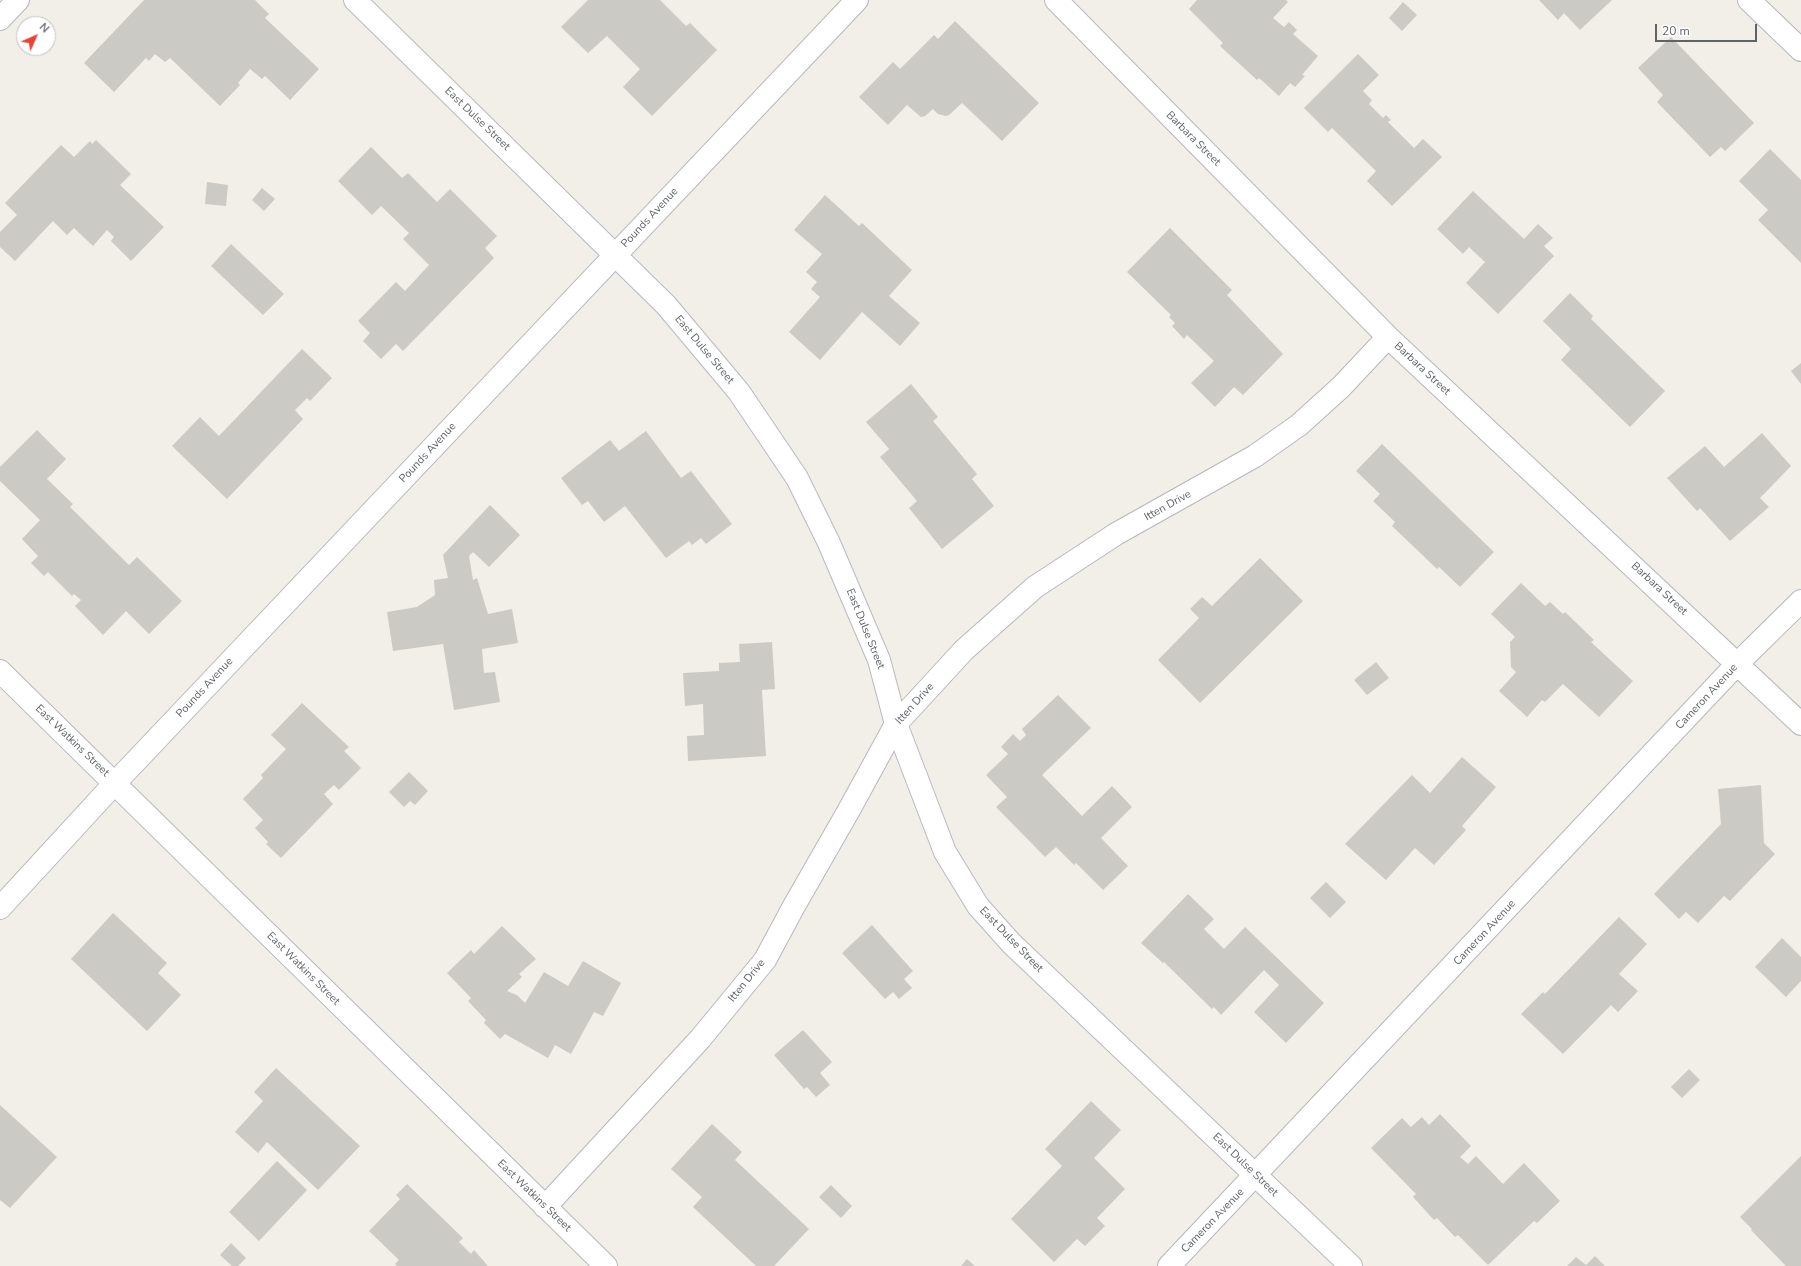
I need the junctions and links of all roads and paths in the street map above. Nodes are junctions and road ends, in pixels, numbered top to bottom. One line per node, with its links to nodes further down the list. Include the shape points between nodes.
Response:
1 (18, 0): 6 (street)
2 (356, 0): 8 (street, East Dulse Street)
3 (857, 0): 8 (street, Pounds Avenue)
4 (1056, 0): 9 (street, Barbara Street)
5 (1749, 0): 7 (street)
6 (0, 19)
7 (1801, 50)
8 (616, 255): 13 (street, East Dulse Street, via 666,304 739,392 796,478 829,543 879,660); 15 (street, Pounds Avenue)
9 (1388, 337): 11 (street, Barbara Street); 13 (street, Itten Drive, via 1341,387 1299,425 1274,443 1116,534 1035,588 964,650)
10 (1801, 601): 11 (street, Cameron Avenue)
11 (1738, 663): 14 (street, Barbara Street); 17 (street, Cameron Avenue)
12 (0, 671): 15 (street, East Watkins Street)
13 (896, 724): 17 (street, East Dulse Street, via 945,852 978,906 1011,943); 18 (street, Itten Drive, via 765,960 700,1039)
14 (1801, 724)
15 (115, 783): 16 (street, Pounds Avenue); 18 (street, East Watkins Street)
16 (0, 908)
17 (1256, 1175): 20 (street, Cameron Avenue); 21 (street, East Dulse Street)
18 (545, 1207): 19 (street, East Watkins Street)
19 (606, 1266)
20 (1169, 1266)
21 (1351, 1266)

